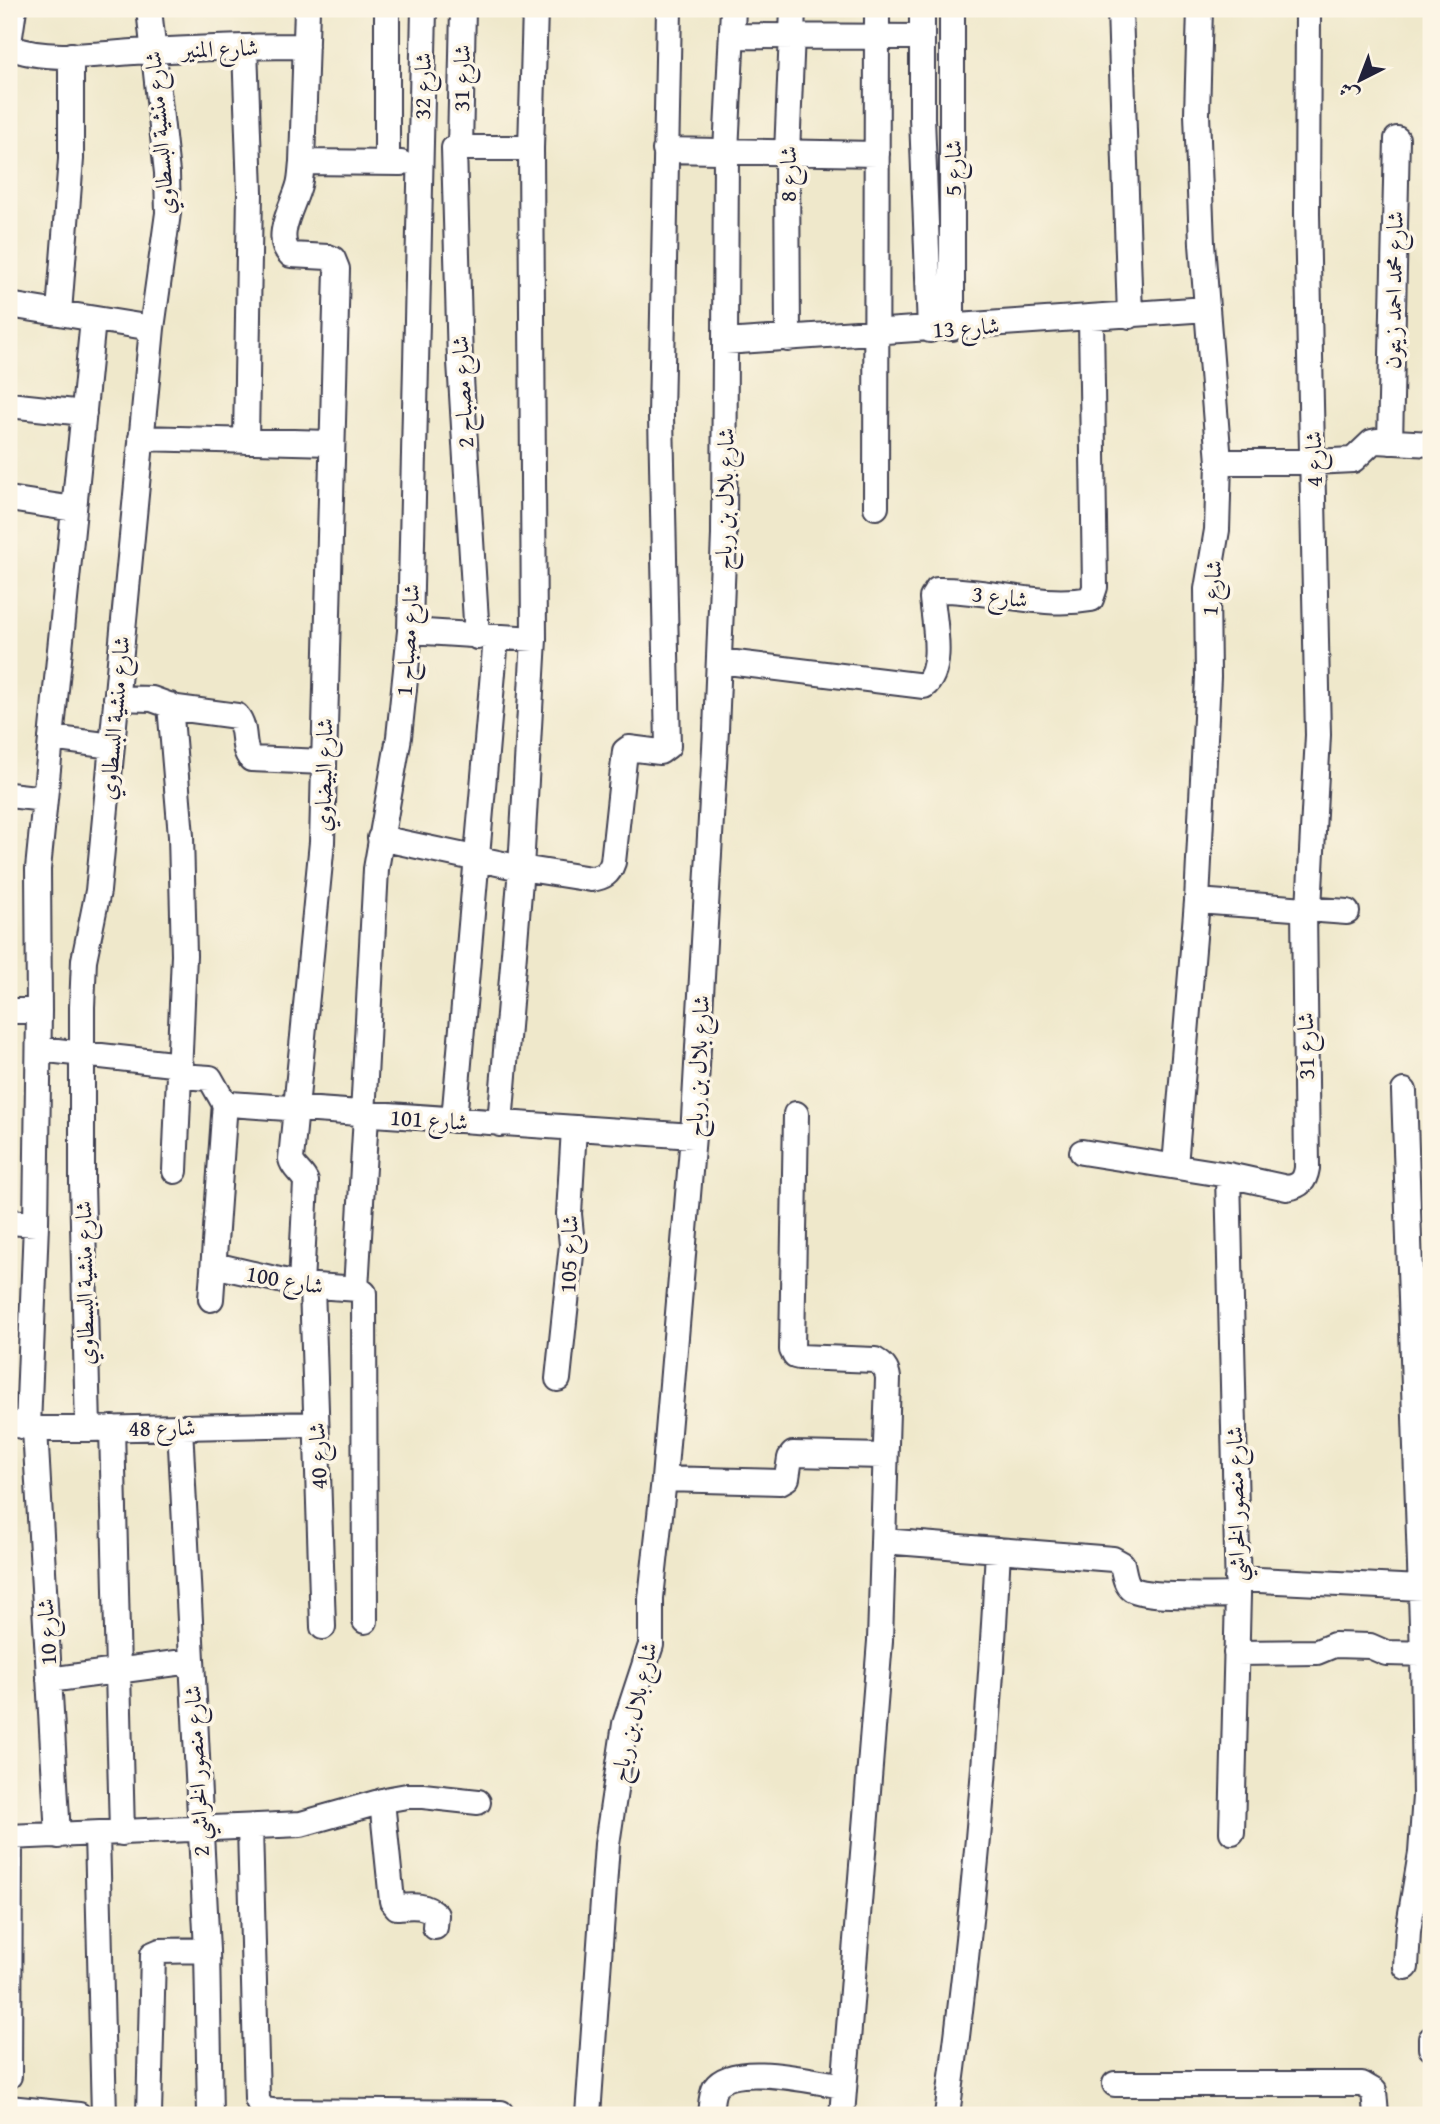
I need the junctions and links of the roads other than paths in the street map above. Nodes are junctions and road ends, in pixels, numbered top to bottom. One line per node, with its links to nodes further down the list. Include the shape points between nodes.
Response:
1 (15, 9): 21 (street)
2 (149, 9): 24 (street, شارع منشية البسطاوي)
3 (307, 9): 22 (street)
4 (387, 9): 34 (street)
5 (424, 9): 35 (street, شارع 32)
6 (463, 9): 30 (street, شارع 31)
7 (536, 9): 27 (street)
8 (669, 9): 28 (street)
9 (733, 9): 17 (street, شارع بلال بن رباح)
10 (793, 9): 18 (street, شارع 8)
11 (877, 9): 19 (street)
12 (922, 9): 20 (street)
13 (952, 9): 43 (street, شارع 5)
14 (1120, 9): 39 (street)
15 (1200, 9): 37 (street, شارع 1, via 1197,114)
16 (1308, 9): 55 (street, شارع 4)
17 (732, 36): 18 (street); 29 (street, شارع بلال بن رباح)
18 (792, 37): 19 (street); 31 (street, شارع 8)
19 (876, 37): 20 (street); 32 (street)
20 (922, 37): 43 (street, via 922,117)
21 (9, 45): 25 (street, شارع المنير, via 26,52)
22 (306, 46): 23 (street, شارع المنير); 33 (street)
23 (245, 47): 24 (street, شارع المنير); 50 (street, via 250,192)
24 (152, 51): 25 (street, شارع المنير); 42 (street, شارع منشية البسطاوي, via 168,213)
25 (71, 55): 38 (street, via 71,159)
26 (1397, 139): 51 (street, شارع محمد احمد زيتون)
27 (531, 148): 30 (street); 61 (street)
28 (665, 150): 29 (street); 72 (street, via 662,416 668,746 660,752 625,751 610,872 591,879)
29 (726, 152): 31 (street); 46 (street, شارع بلال بن رباح)
30 (456, 153): 35 (street); 60 (street, شارع مصباح 2, via 460,362)
31 (787, 153): 32 (street); 45 (street, شارع 8)
32 (877, 154): 44 (street)
33 (302, 162): 34 (street); 52 (street, شارع البيضاوي, via 286,219 285,248 296,256 333,259 337,269)
34 (387, 163): 35 (street)
35 (421, 164): 59 (street, شارع مصباح 1)
36 (9, 304): 38 (street)
37 (1207, 309): 39 (street, شارع 13); 54 (street, شارع 1)
38 (59, 312): 41 (street)
39 (1130, 316): 40 (street, شارع 13)
40 (1091, 318): 43 (street, شارع 13); 62 (street, شارع 3, via 1095,587 1091,599 1024,600 937,590 932,598 937,661 932,681 924,686)
41 (93, 320): 42 (street); 48 (street, شارع 10)
42 (152, 328): 49 (street, شارع منشية البسطاوي)
43 (941, 329): 44 (street, شارع 13)
44 (876, 333): 45 (street, شارع 13); 57 (street)
45 (788, 339): 46 (street, شارع 13)
46 (725, 342): 62 (street, شارع بلال بن رباح)
47 (9, 405): 48 (street)
48 (84, 413): 58 (street, شارع 10)
49 (141, 438): 50 (street); 63 (street, شارع منشية البسطاوي)
50 (246, 441): 52 (street)
51 (1390, 442): 53 (street); 55 (street, via 1372,442 1353,460)
52 (331, 443): 67 (street, شارع البيضاوي)
53 (1431, 444)
54 (1219, 462): 55 (street); 73 (street, شارع 1, via 1217,530 1208,589)
55 (1313, 462): 74 (street, شارع 4, via 1318,735)
56 (9, 499): 58 (street)
57 (876, 507)
58 (74, 509): 65 (street, شارع 10)
59 (410, 631): 60 (street); 70 (street, شارع مصباح 1, via 399,737)
60 (486, 637): 61 (street); 71 (street, شارع مصباح 2)
61 (534, 639): 72 (street)
62 (719, 661): 89 (street, شارع بلال بن رباح)
63 (116, 698): 64 (street, via 152,699); 66 (street, شارع منشية البسطاوي)
64 (170, 705): 67 (street, via 237,716 251,760); 80 (street, via 181,835 184,955)
65 (51, 738): 66 (street); 69 (street, شارع 10)
66 (112, 746): 79 (street, شارع منشية البسطاوي, via 98,891 84,960)
67 (324, 762): 83 (street, شارع البيضاوي, via 322,842)
68 (9, 795): 69 (street)
69 (45, 799): 77 (street, شارع 10, via 37,898)
70 (380, 838): 71 (street); 85 (street, شارع مصباح 1)
71 (477, 859): 72 (street); 86 (street, شارع مصباح 2)
72 (521, 868): 87 (street)
73 (1197, 901): 74 (street); 91 (street, شارع 1)
74 (1307, 908): 75 (street); 93 (street, شارع 31, via 1307,1168 1302,1182 1287,1188)
75 (1346, 912)
76 (9, 1011): 77 (street)
77 (39, 1011): 78 (street, شارع 10)
78 (39, 1049): 79 (street); 95 (street, شارع 10)
79 (82, 1054): 80 (street); 104 (street, شارع منشية البسطاوي, via 82,1183)
80 (180, 1070): 82 (street, via 210,1078); 92 (street)
81 (1404, 1091): 110 (street)
82 (225, 1102): 83 (street, شارع 101); 96 (street)
83 (296, 1110): 85 (street, شارع 101); 97 (street, شارع البيضاوي, via 291,1159 306,1182)
84 (796, 1114): 105 (street, via 792,1350 799,1357 865,1359 882,1364 888,1378)
85 (364, 1115): 86 (street, شارع 101); 98 (street, شارع مصباح 1)
86 (454, 1121): 87 (street, شارع 101)
87 (500, 1124): 88 (street, شارع 101)
88 (574, 1128): 89 (street, شارع 101); 100 (street, شارع 105, via 569,1214 572,1245)
89 (693, 1136): 106 (street, شارع بلال بن رباح)
90 (1082, 1152): 91 (street)
91 (1175, 1166): 93 (street)
92 (175, 1171)
93 (1228, 1175): 109 (street, شارع منصور الخراشي)
94 (9, 1222): 95 (street)
95 (36, 1224): 102 (street, شارع 10)
96 (214, 1265): 97 (street, شارع 100); 99 (street)
97 (307, 1285): 98 (street, شارع 100); 101 (street, شارع 40)
98 (356, 1289): 111 (street, via 365,1297)
99 (212, 1299)
100 (558, 1379)
101 (316, 1424): 103 (street, شارع 48); 112 (street, شارع 40)
102 (24, 1426): 104 (street, شارع 48); 117 (street, شارع 10)
103 (180, 1427): 104 (street, شارع 48); 115 (street, شارع منصور الخراشي 2)
104 (100, 1429): 116 (street, شارع منشية البسطاوي)
105 (885, 1456): 106 (street, via 793,1454 788,1478 780,1482); 107 (street)
106 (664, 1479): 141 (street, شارع بلال بن رباح, via 651,1598 651,1645 625,1724 607,1844)
107 (883, 1541): 108 (street); 134 (street, via 880,1641)
108 (998, 1549): 109 (street, via 1113,1559 1122,1564 1130,1587 1141,1591); 144 (street, via 961,2015)
109 (1237, 1587): 110 (street); 113 (street, شارع منصور الخراشي)
110 (1421, 1588): 114 (street)
111 (365, 1621)
112 (323, 1627)
113 (1236, 1653): 114 (street, via 1317,1653 1334,1644); 122 (street, شارع منصور الخراشي)
114 (1427, 1654): 129 (street, via 1425,1796)
115 (191, 1661): 116 (street); 121 (street, شارع منصور الخراشي 2)
116 (118, 1670): 117 (street); 123 (street, شارع منشية البسطاوي)
117 (49, 1680): 125 (street, شارع 10)
118 (382, 1801): 119 (street, via 423,1796); 120 (street, via 301,1824); 127 (street, via 392,1901 397,1907 429,1909 436,1914)
119 (478, 1802)
120 (250, 1827): 121 (street); 136 (street, via 257,2099 262,2109)
121 (199, 1830): 123 (street); 128 (street, شارع منصور الخراشي 2)
122 (1232, 1832)
123 (122, 1833): 124 (street)
124 (97, 1834): 125 (street); 138 (street)
125 (58, 1836): 126 (street)
126 (9, 1837): 132 (street)
127 (435, 1927)
128 (207, 1950): 139 (street, via 153,1954); 140 (street, شارع منصور الخراشي 2)
129 (1406, 1967)
130 (1431, 2039): 131 (street)
131 (1431, 2048)
132 (9, 2076)
133 (1115, 2084): 145 (street, via 1362,2084 1374,2091)
134 (844, 2086): 142 (street, via 750,2073 725,2078 713,2090); 143 (street)
135 (9, 2108): 137 (street)
136 (501, 2113)
137 (79, 2115)
138 (103, 2115)
139 (149, 2115)
140 (210, 2115)
141 (589, 2115)
142 (710, 2115)
143 (842, 2115)
144 (947, 2115)
145 (1376, 2115)

